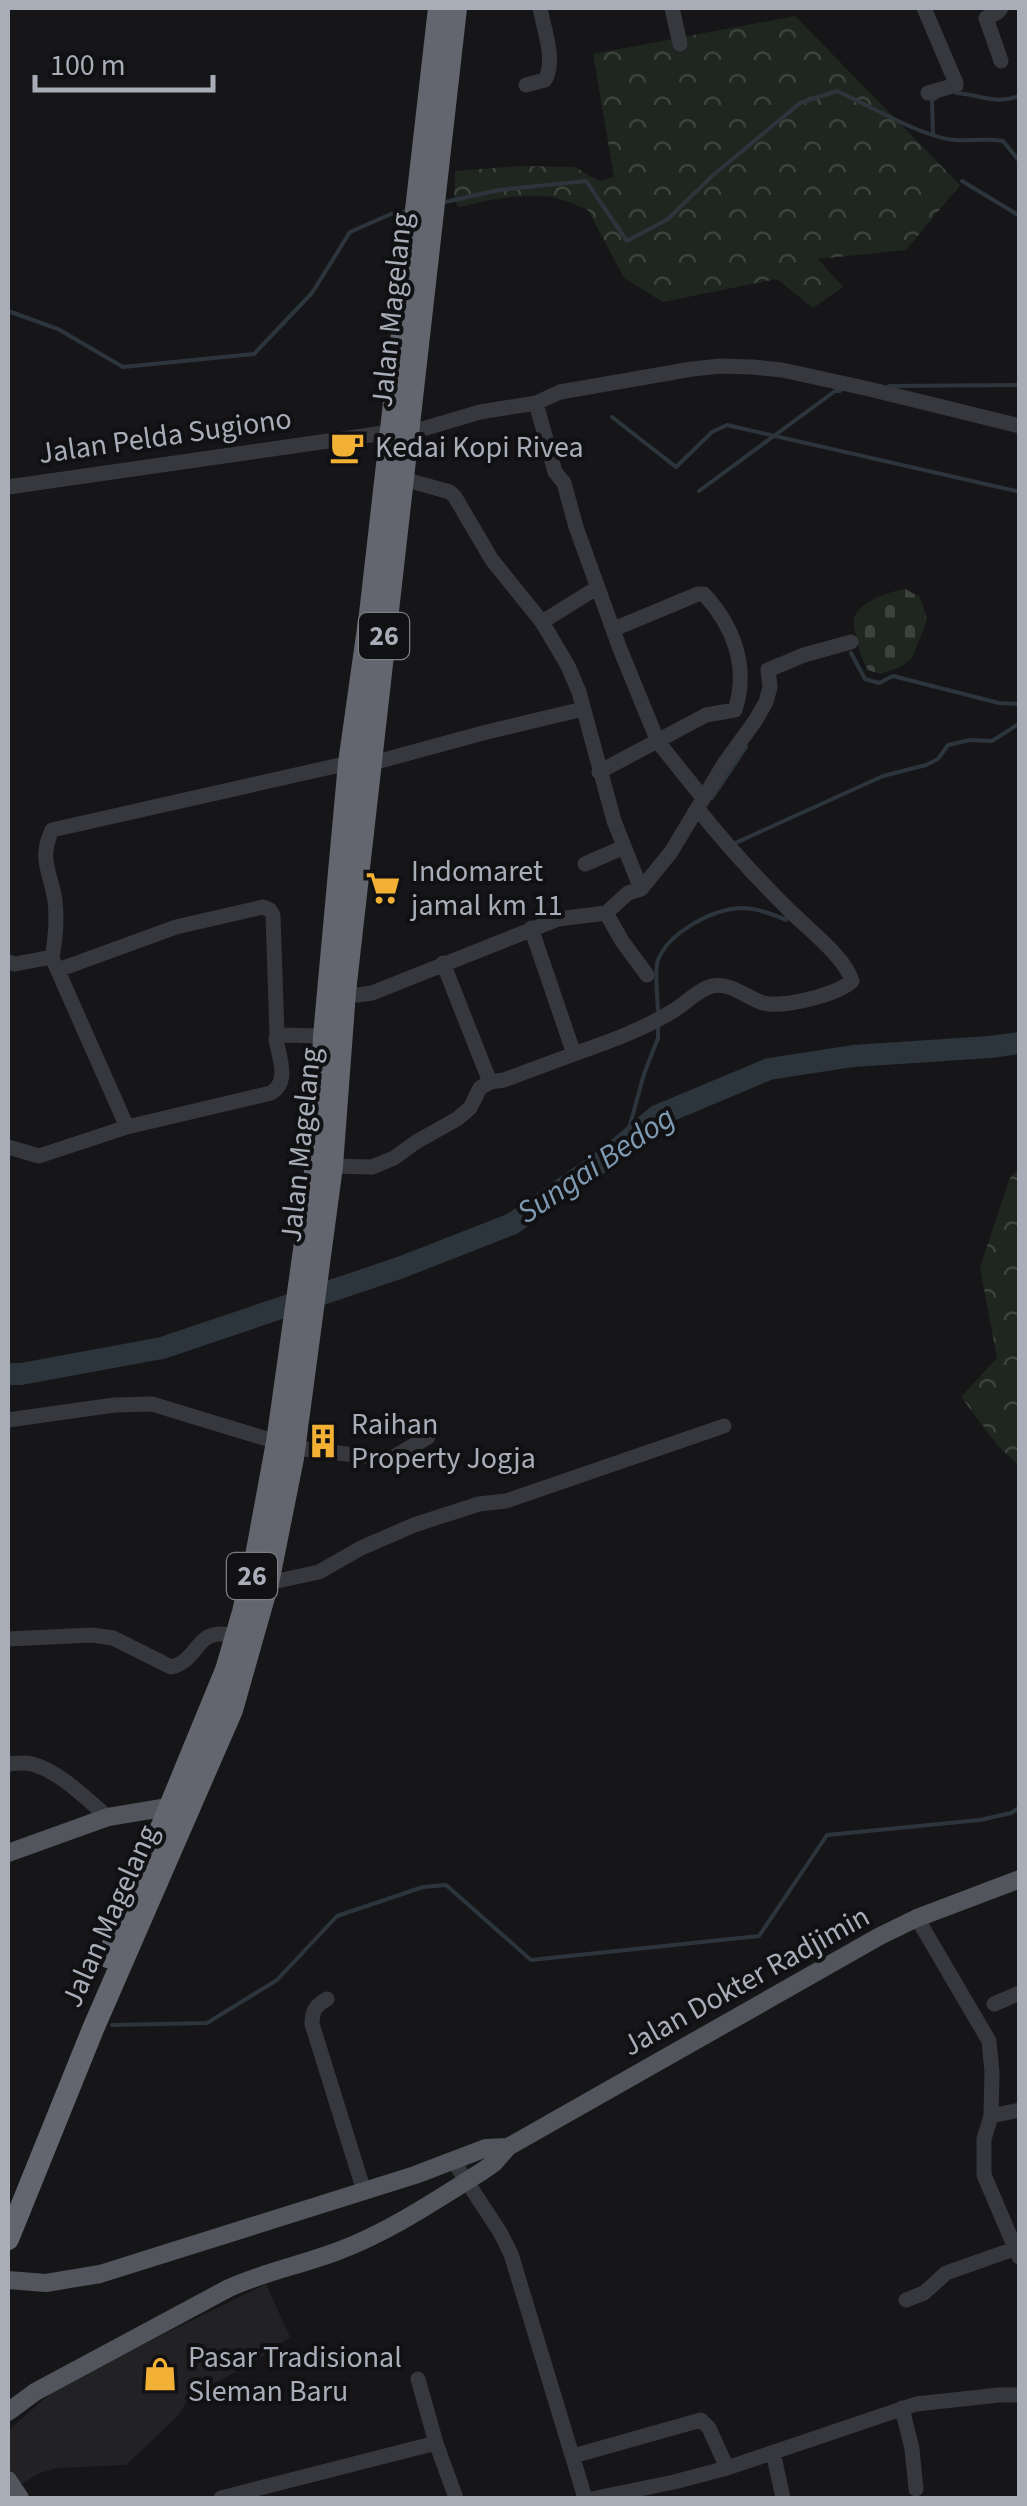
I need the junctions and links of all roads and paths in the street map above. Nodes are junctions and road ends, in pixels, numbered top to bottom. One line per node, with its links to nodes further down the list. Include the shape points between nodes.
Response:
1 (440, 8): 13 (highway, Jalan Magelang / 26)
2 (456, 8): 13 (highway, Jalan Magelang / 26)
3 (540, 8): 9 (street, via 549,73)
4 (672, 8): 7 (street)
5 (924, 8): 10 (street, via 956,83)
6 (1001, 8): 8 (street, via 986,18)
7 (680, 44)
8 (1001, 61)
9 (526, 85)
10 (928, 93)
11 (536, 402): 12 (street, Jalan Pelda Sugiono, via 663,374 753,367); 13 (street, Jalan Pelda Sugiono); 16 (street)
12 (1020, 426)
13 (400, 432): 14 (highway, Jalan Magelang / 26); 15 (street, Jalan Pelda Sugiono); 22 (highway, Jalan Magelang / 26, via 370,614)
14 (403, 479): 17 (street, via 455,496 492,560); 22 (highway, Jalan Magelang / 26)
15 (8, 487)
16 (598, 586): 17 (street); 18 (street)
17 (542, 622): 20 (street)
18 (614, 629): 21 (street); 21 (street, via 701,593 732,632 741,674 736,710 706,715)
19 (850, 642): 24 (street, via 768,670 766,702)
20 (583, 709): 22 (street); 23 (street)
21 (658, 742): 23 (street); 24 (street)
22 (359, 763): 25 (highway, Jalan Magelang / 26); 32 (street, via 52,830 45,845 55,902)
23 (599, 772): 26 (street)
24 (700, 803): 28 (street); 38 (street, via 752,872 812,930 852,981 780,1004 710,986 637,1030)
25 (354, 825): 35 (highway, Jalan Magelang / 26); 37 (highway, Jalan Magelang / 26)
26 (624, 847): 27 (street); 28 (street)
27 (585, 864)
28 (641, 889): 29 (street)
29 (606, 913): 30 (street); 34 (street)
30 (531, 928): 33 (street); 38 (street)
31 (8, 962): 32 (street)
32 (55, 964): 36 (street, via 263,907 273,915); 40 (street)
33 (442, 964): 35 (street, via 372,993); 39 (street)
34 (647, 975)
35 (345, 992): 42 (highway, Jalan Magelang / 26)
36 (277, 1035): 37 (street); 40 (street, via 283,1080 272,1093)
37 (324, 1036): 43 (highway, Jalan Magelang / 26)
38 (574, 1054): 39 (street)
39 (490, 1082): 42 (street, via 470,1108 394,1158 372,1167)
40 (128, 1127): 41 (street, via 39,1156)
41 (8, 1147)
42 (332, 1166): 43 (highway, Jalan Magelang / 26)
43 (311, 1263): 47 (highway, Jalan Magelang / 26)
44 (8, 1420): 47 (street, via 152,1404)
45 (724, 1426): 48 (street, via 506,1501 414,1525 318,1572)
46 (428, 1437): 47 (street, via 390,1459)
47 (286, 1445): 48 (highway, Jalan Magelang / 26); 49 (highway, Jalan Magelang / 26)
48 (268, 1583): 52 (highway, Jalan Magelang / 26, via 232,1710)
49 (236, 1636): 50 (street, via 212,1634 171,1668 113,1638); 52 (highway, Jalan Magelang / 26)
50 (8, 1638)
51 (8, 1764): 53 (street, via 29,1762 58,1776)
52 (181, 1805): 53 (main road); 66 (highway, Jalan Magelang / 26); 67 (highway, Jalan Magelang / 26)
53 (108, 1817): 54 (main road)
54 (8, 1853)
55 (1020, 1879): 56 (main road, Jalan Dokter Radjimin)
56 (917, 1918): 61 (street, via 989,2042); 62 (main road, Jalan Dokter Radjimin)
57 (1020, 1993): 59 (street)
58 (326, 2000): 65 (street, via 316,2005 312,2024)
59 (994, 2004)
60 (1020, 2110): 61 (street)
61 (990, 2116): 68 (street, via 984,2175)
62 (508, 2147): 63 (main road, Jalan Dokter Radjimin); 64 (main road, Jalan Dokter Radjimin)
63 (454, 2162): 64 (street); 65 (main road, Jalan Dokter Radjimin)
64 (466, 2182): 74 (main road, Jalan Dokter Radjimin, via 356,2244 228,2289); 77 (street, via 510,2254)
65 (364, 2191): 69 (main road, Jalan Dokter Radjimin, via 100,2274)
66 (8, 2206)
67 (8, 2239)
68 (1018, 2256): 70 (street, via 946,2273)
69 (8, 2280)
70 (906, 2300)
71 (418, 2379): 75 (street)
72 (1020, 2395): 73 (street)
73 (902, 2408): 76 (street); 80 (street)
74 (8, 2412)
75 (436, 2443): 81 (street); 85 (street)
76 (773, 2452): 78 (street); 88 (street)
77 (573, 2456): 78 (street, via 701,2420); 86 (street)
78 (728, 2468): 82 (street)
79 (8, 2480): 83 (main road)
80 (916, 2488)
81 (284, 2491): 84 (street)
82 (647, 2493): 87 (street)
83 (20, 2498)
84 (221, 2498)
85 (456, 2498)
86 (586, 2498)
87 (596, 2498)
88 (783, 2498)

